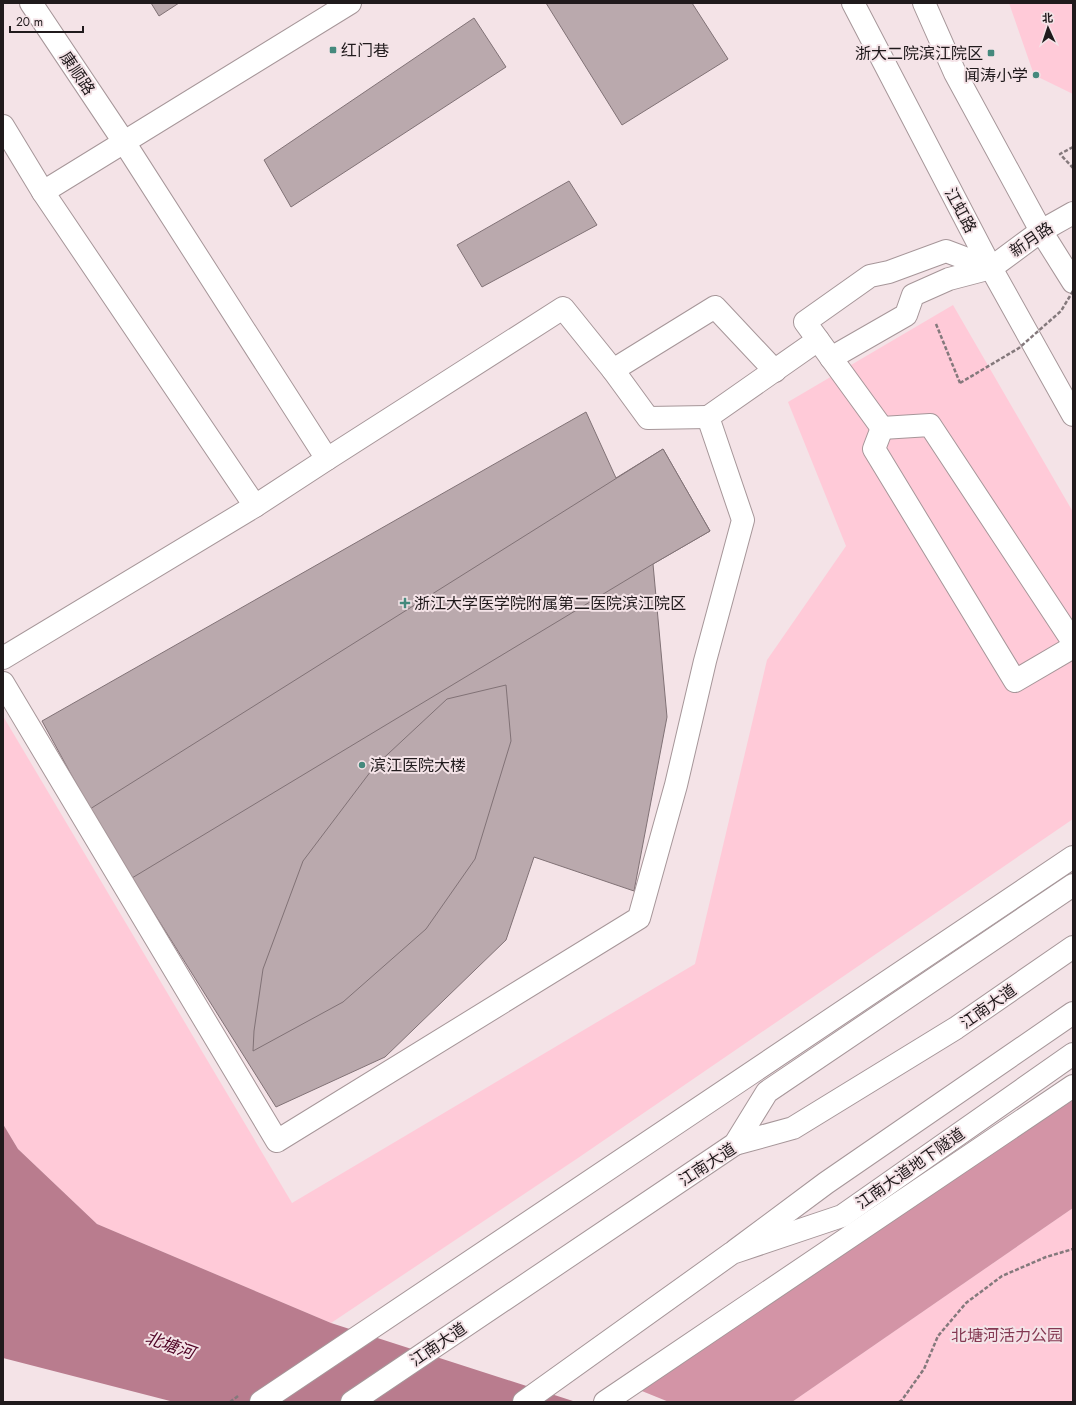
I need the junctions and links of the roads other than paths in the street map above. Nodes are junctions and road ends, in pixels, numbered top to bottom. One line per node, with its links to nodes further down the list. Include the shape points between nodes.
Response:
1 (31, 3): 6 (main road, 康顺路)
2 (350, 3): 6 (main road)
3 (853, 3): 10 (main road, 江虹路)
4 (924, 3): 9 (main road, via 955,73)
5 (3, 126): 7 (main road)
6 (124, 142): 7 (main road); 19 (main road, 康顺路)
7 (43, 192): 20 (main road)
8 (1073, 213): 9 (main road, 新月路)
9 (1040, 231): 10 (main road, 新月路); 11 (main road)
10 (991, 268): 12 (main road, via 946,251 890,272 870,276 805,322); 13 (main road, via 949,279 913,295 906,315); 16 (main road, 江虹路)
11 (1073, 282)
12 (818, 340): 13 (main road); 15 (main road)
13 (831, 358): 18 (main road)
14 (613, 370): 15 (main road, via 715,307); 17 (main road, via 648,418); 19 (main road, via 563,308)
15 (775, 371): 17 (main road)
16 (1073, 415)
17 (708, 417): 24 (main road, via 743,520 705,661 676,785 639,918 277,1140)
18 (882, 428): 21 (main road, via 930,425); 22 (main road, via 874,449 1016,681)
19 (327, 459): 20 (main road)
20 (255, 506): 23 (main road)
21 (1073, 642)
22 (1073, 647)
23 (3, 658)
24 (3, 682)
25 (1073, 857): 33 (main road)
26 (1073, 885): 31 (main road, via 767,1092)
27 (1073, 947): 31 (main road, 江南大道, via 956,1028 793,1128)
28 (1073, 1013): 32 (main road, via 826,1183)
29 (1073, 1054): 32 (main road, 江南大道地下隧道, via 842,1216)
30 (1073, 1086): 36 (main road)
31 (735, 1144): 34 (main road, 江南大道)
32 (732, 1253): 35 (main road)
33 (261, 1402)
34 (352, 1402)
35 (524, 1402)
36 (604, 1402)

